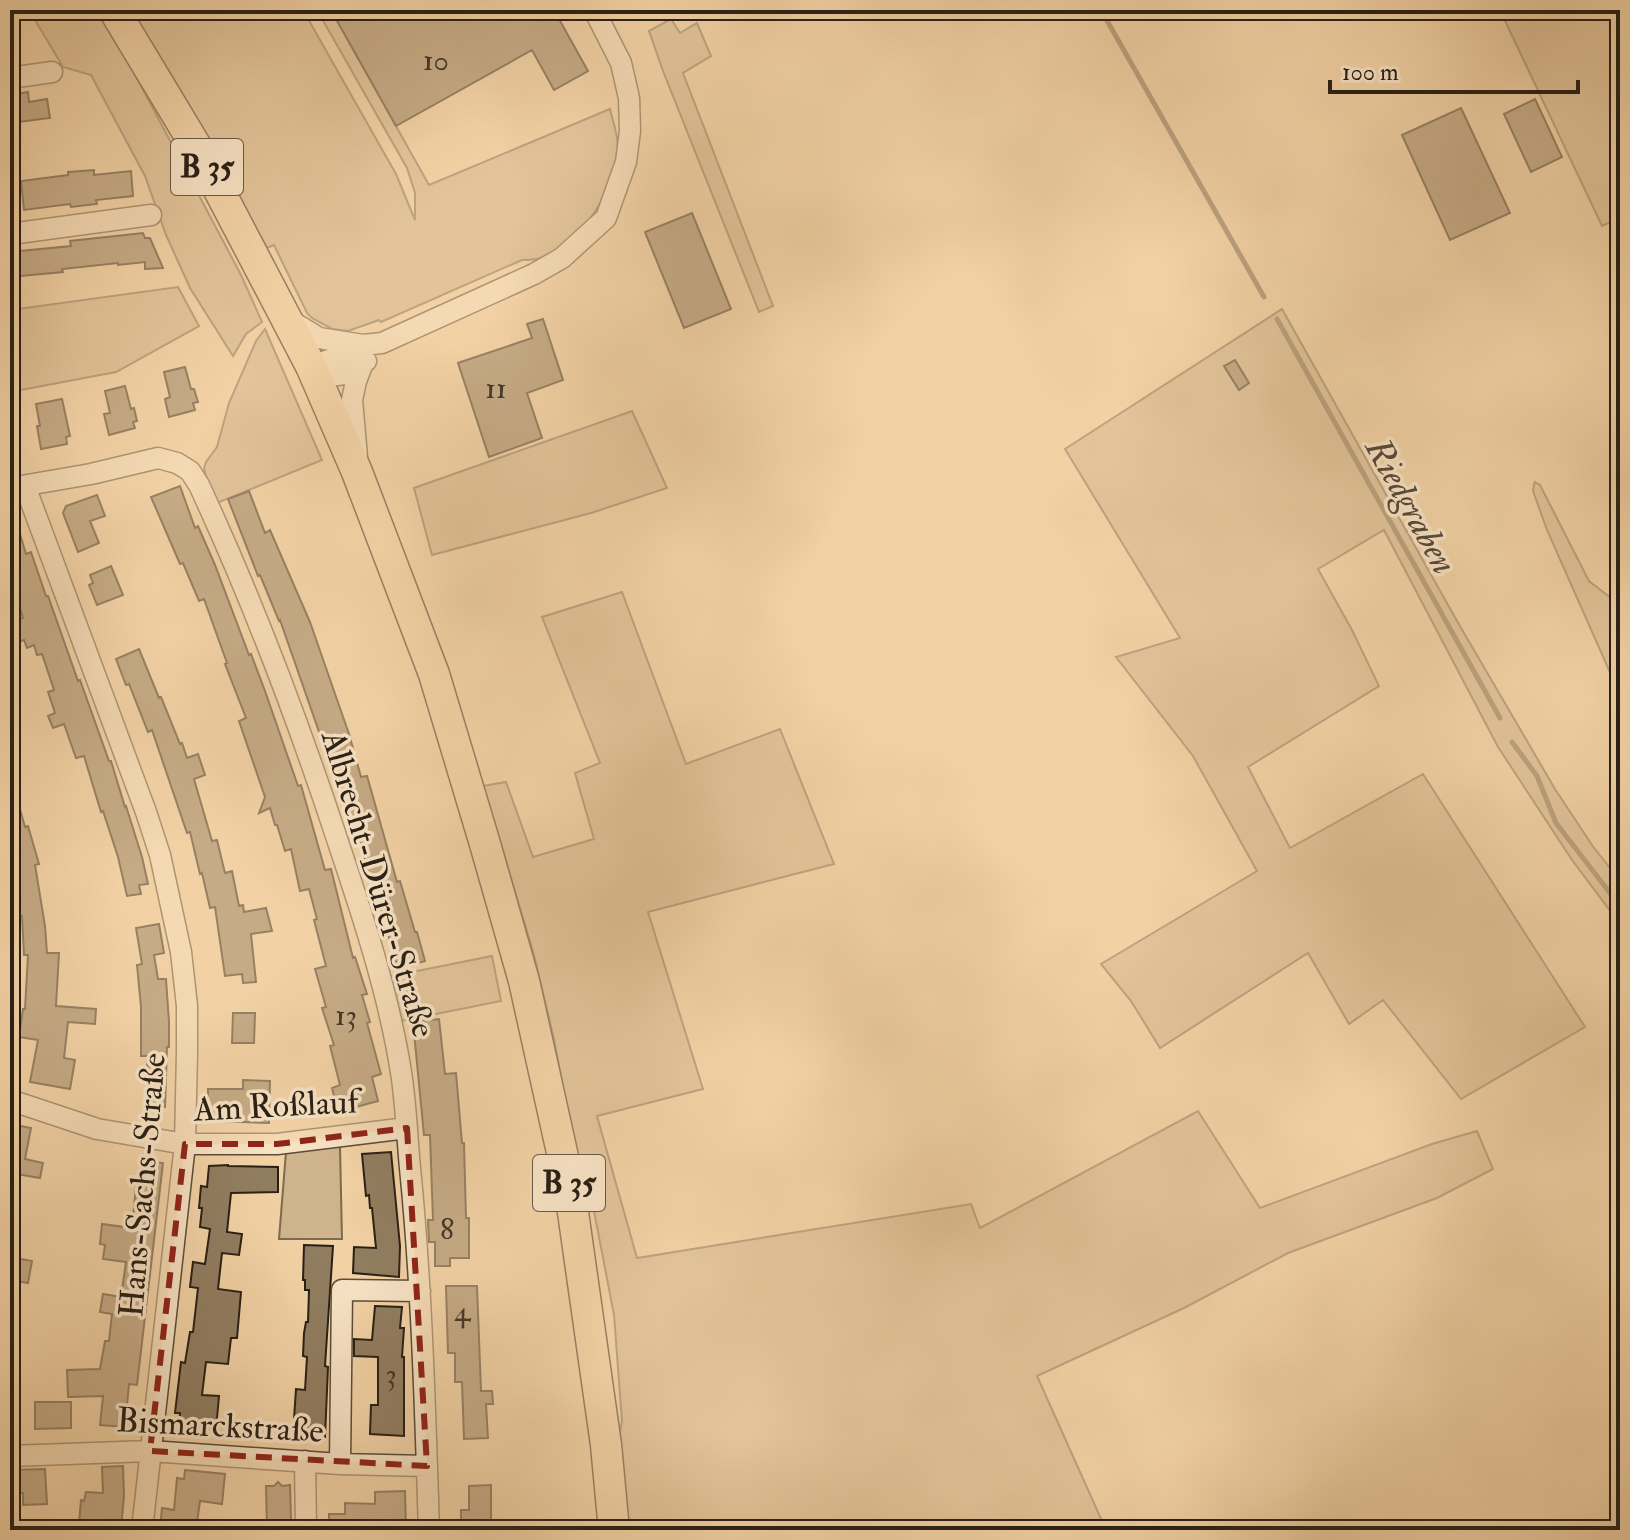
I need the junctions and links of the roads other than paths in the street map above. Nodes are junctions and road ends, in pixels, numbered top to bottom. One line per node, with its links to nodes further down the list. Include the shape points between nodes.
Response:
1 (114, 10): 7 (main road, B 35)
2 (594, 10): 8 (street, via 621,63 629,98 626,162 606,218 562,258 534,274)
3 (52, 72): 4 (street)
4 (10, 78)
5 (151, 215): 6 (street)
6 (10, 234)
7 (290, 319): 8 (street, via 319,338); 9 (main road, B 35)
8 (369, 350): 9 (street, via 341,356); 10 (street, via 352,400)
9 (314, 372): 10 (main road, B 35)
10 (357, 472): 24 (main road, B 35, via 434,674 524,981 569,1184)
11 (18, 487): 13 (street, Albrecht-Dürer-Straße, via 158,458 190,471 199,485 308,754 349,875 392,1023); 14 (street, Hans-Sachs-Straße, via 160,855 187,1006)
12 (10, 1100): 14 (street, Am Roßlauf, via 97,1129)
13 (407, 1128): 14 (street, Am Roßlauf, via 277,1144); 15 (street, Albrecht-Dürer-Straße)
14 (185, 1144): 16 (street, Hans-Sachs-Straße)
15 (420, 1291): 19 (street, via 342,1290); 20 (street, Albrecht-Dürer-Straße)
16 (150, 1451): 17 (street, Bismarckstraße); 18 (street, Bismarckstraße); 21 (street, Hans-Sachs-Straße)
17 (10, 1456)
18 (305, 1461): 19 (street, Bismarckstraße); 22 (street)
19 (340, 1464): 20 (street, Bismarckstraße)
20 (427, 1466): 23 (street, Albrecht-Dürer-Straße)
21 (142, 1530)
22 (306, 1530)
23 (429, 1530)
24 (614, 1530)

